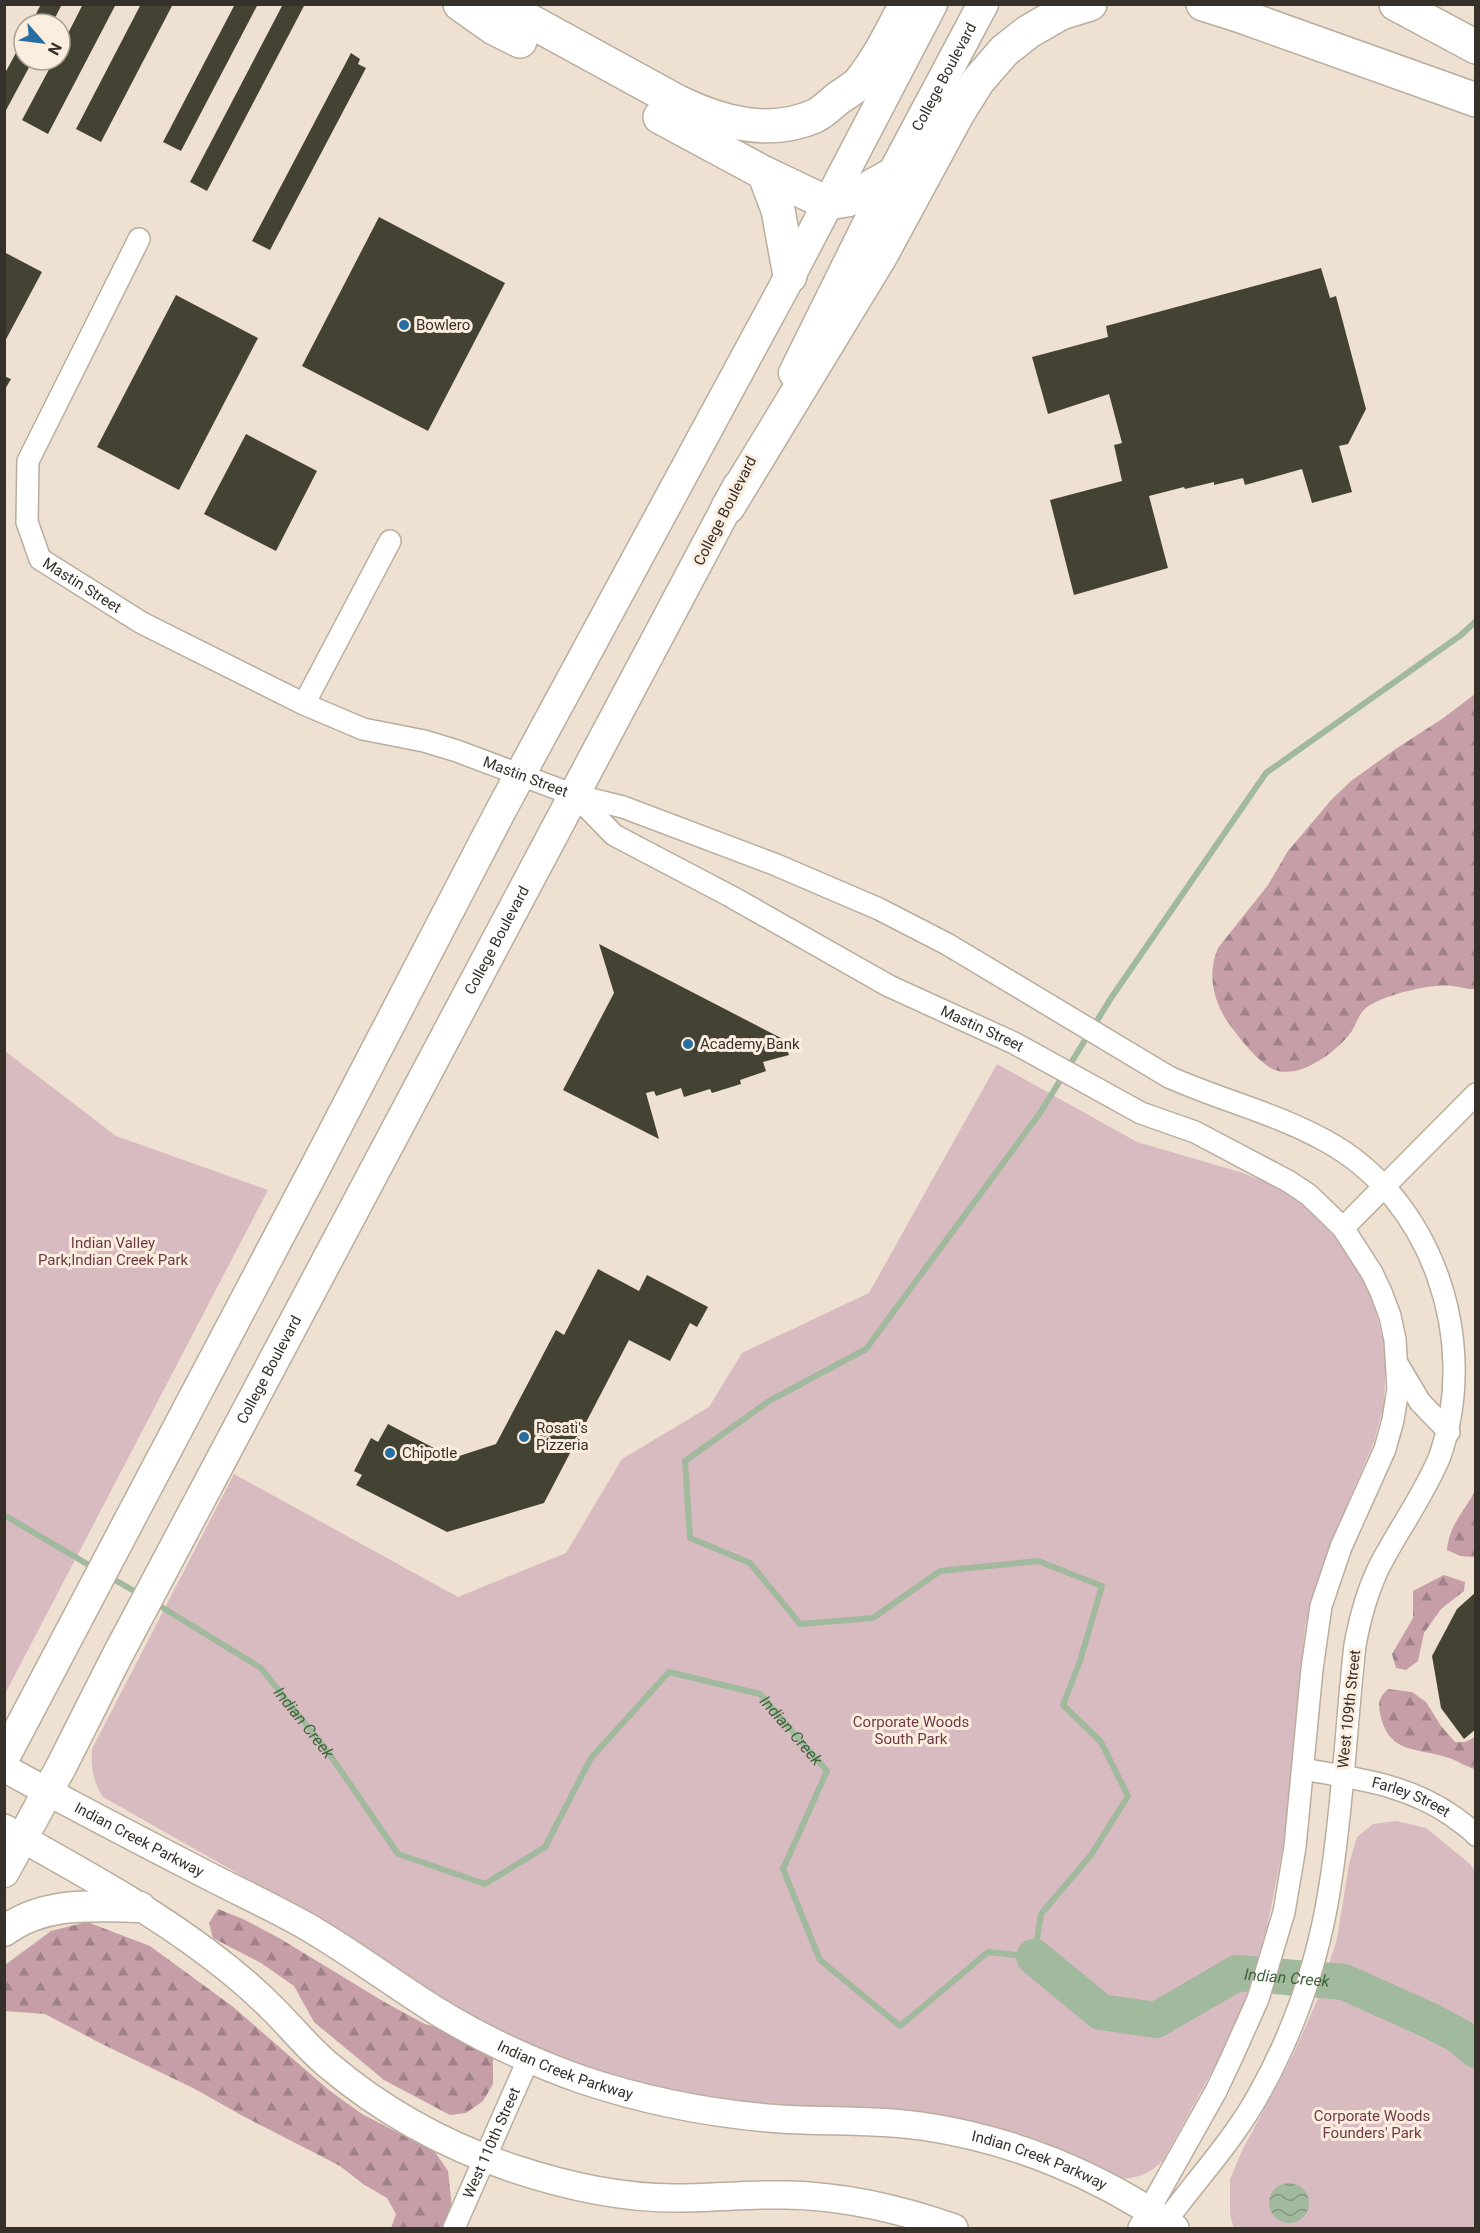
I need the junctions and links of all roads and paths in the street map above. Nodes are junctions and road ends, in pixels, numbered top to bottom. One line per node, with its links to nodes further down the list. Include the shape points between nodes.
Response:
1 (460, 4): 11 (highway, via 494,28)
2 (499, 4): 3 (highway, via 709,117 766,126 816,115 858,84)
3 (906, 4)
4 (932, 4): 13 (main road)
5 (983, 4): 12 (main road, College Boulevard)
6 (1090, 4): 16 (highway, via 1061,13 1028,32 1004,51 978,81 880,257)
7 (1203, 4): 10 (highway)
8 (1396, 4): 9 (highway)
9 (1476, 47)
10 (1476, 100)
11 (764, 173): 13 (highway); 15 (highway, via 777,210)
12 (892, 175): 13 (highway, via 848,200); 16 (main road, College Boulevard)
13 (827, 203): 15 (main road)
14 (139, 239): 18 (street, Mastin Street, via 28,461 27,522 40,559 142,623)
15 (790, 276): 19 (main road)
16 (728, 507): 20 (main road, College Boulevard)
17 (390, 541): 18 (street)
18 (304, 704): 19 (street, Mastin Street, via 363,729 424,741)
19 (520, 775): 20 (street, Mastin Street); 26 (main road)
20 (574, 795): 22 (street, Mastin Street, via 623,807 879,909 947,944 1169,1077 1325,1140); 23 (street, Mastin Street, via 615,835 889,986 1014,1043 1141,1113 1196,1132 1288,1180); 30 (main road, College Boulevard)
21 (1476, 1094): 22 (street)
22 (1383, 1187): 23 (street); 25 (street, West 109th Street, via 1397,1200 1428,1245 1448,1298 1458,1383)
23 (1343, 1228): 24 (street, via 1381,1292 1390,1316)
24 (1398, 1364): 25 (street, via 1420,1402); 28 (street, via 1396,1400 1385,1449 1341,1547 1321,1606)
25 (1449, 1432): 29 (street, West 109th Street, via 1428,1481 1378,1570 1360,1619)
26 (4, 1758)
27 (4, 1768): 30 (street, Indian Creek Parkway)
28 (1303, 1769): 29 (street, Farley Street); 38 (street, via 1284,1912 1268,1970)
29 (1342, 1776): 32 (street, Farley Street, via 1386,1784 1421,1797); 38 (street, West 109th Street, via 1326,1907 1302,1998 1272,2068 1241,2124)
30 (47, 1792): 31 (main road, College Boulevard); 36 (street, Indian Creek Parkway, via 303,1925 466,2028)
31 (14, 1833): 33 (main road, College Boulevard); 34 (street)
32 (1476, 1835)
33 (4, 1872)
34 (140, 1907): 35 (main road, via 56,1908); 37 (street, via 211,1955 352,2084 414,2125)
35 (4, 1930)
36 (530, 2058): 37 (street, West 110th Street); 38 (street, Indian Creek Parkway, via 619,2092 679,2106 783,2119 920,2126 968,2135 1054,2162 1104,2184)
37 (485, 2159): 39 (street, West 110th Street); 40 (street, via 549,2180 633,2195 833,2198 925,2218)
38 (1158, 2224)
39 (454, 2229)
40 (954, 2229)

